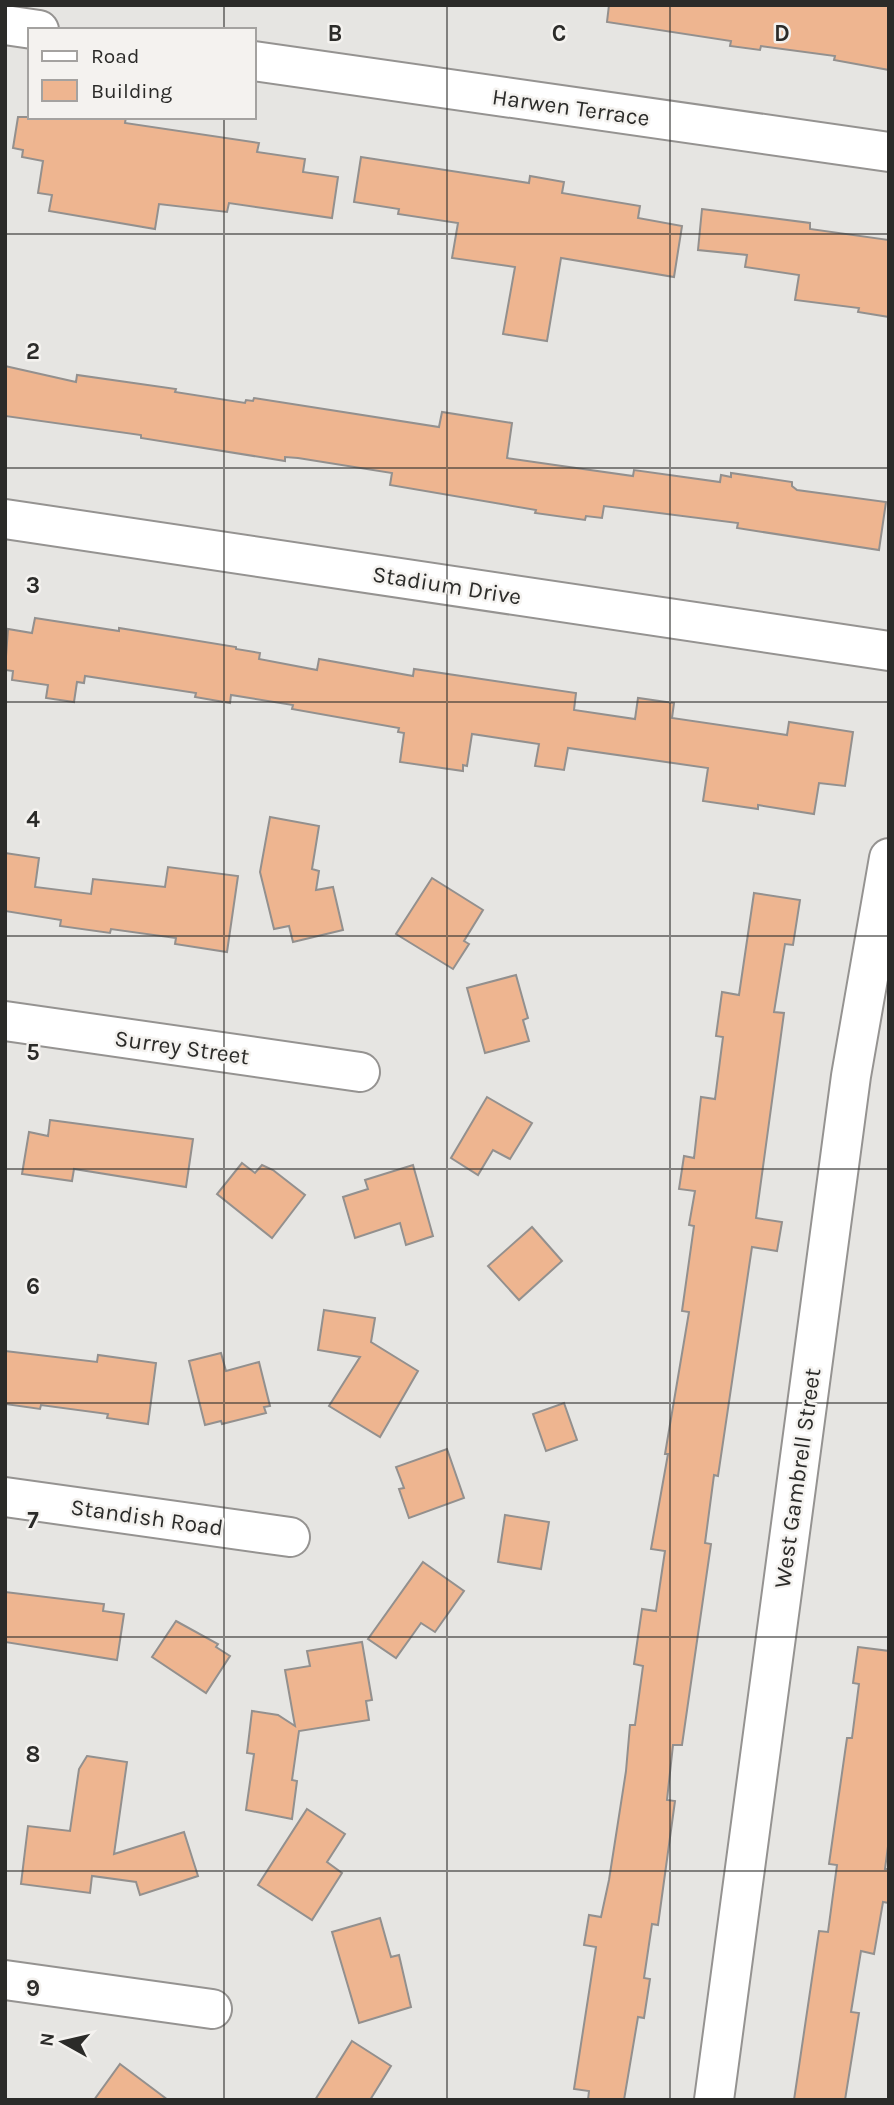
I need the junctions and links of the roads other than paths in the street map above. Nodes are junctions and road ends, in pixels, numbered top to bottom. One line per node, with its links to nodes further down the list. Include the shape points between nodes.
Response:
1 (5, 25): 2 (street)
2 (28, 28)
3 (256, 61): 4 (street, Harwen Terrace)
4 (889, 152)
5 (5, 519): 6 (street, Stadium Drive)
6 (889, 651)
7 (889, 858): 14 (street, West Gambrell Street, via 852,1076)
8 (5, 1021): 9 (street, Surrey Street)
9 (360, 1072)
10 (5, 1497): 11 (street, Standish Road)
11 (290, 1537)
12 (5, 1980): 13 (street)
13 (212, 2008)
14 (713, 2100)

